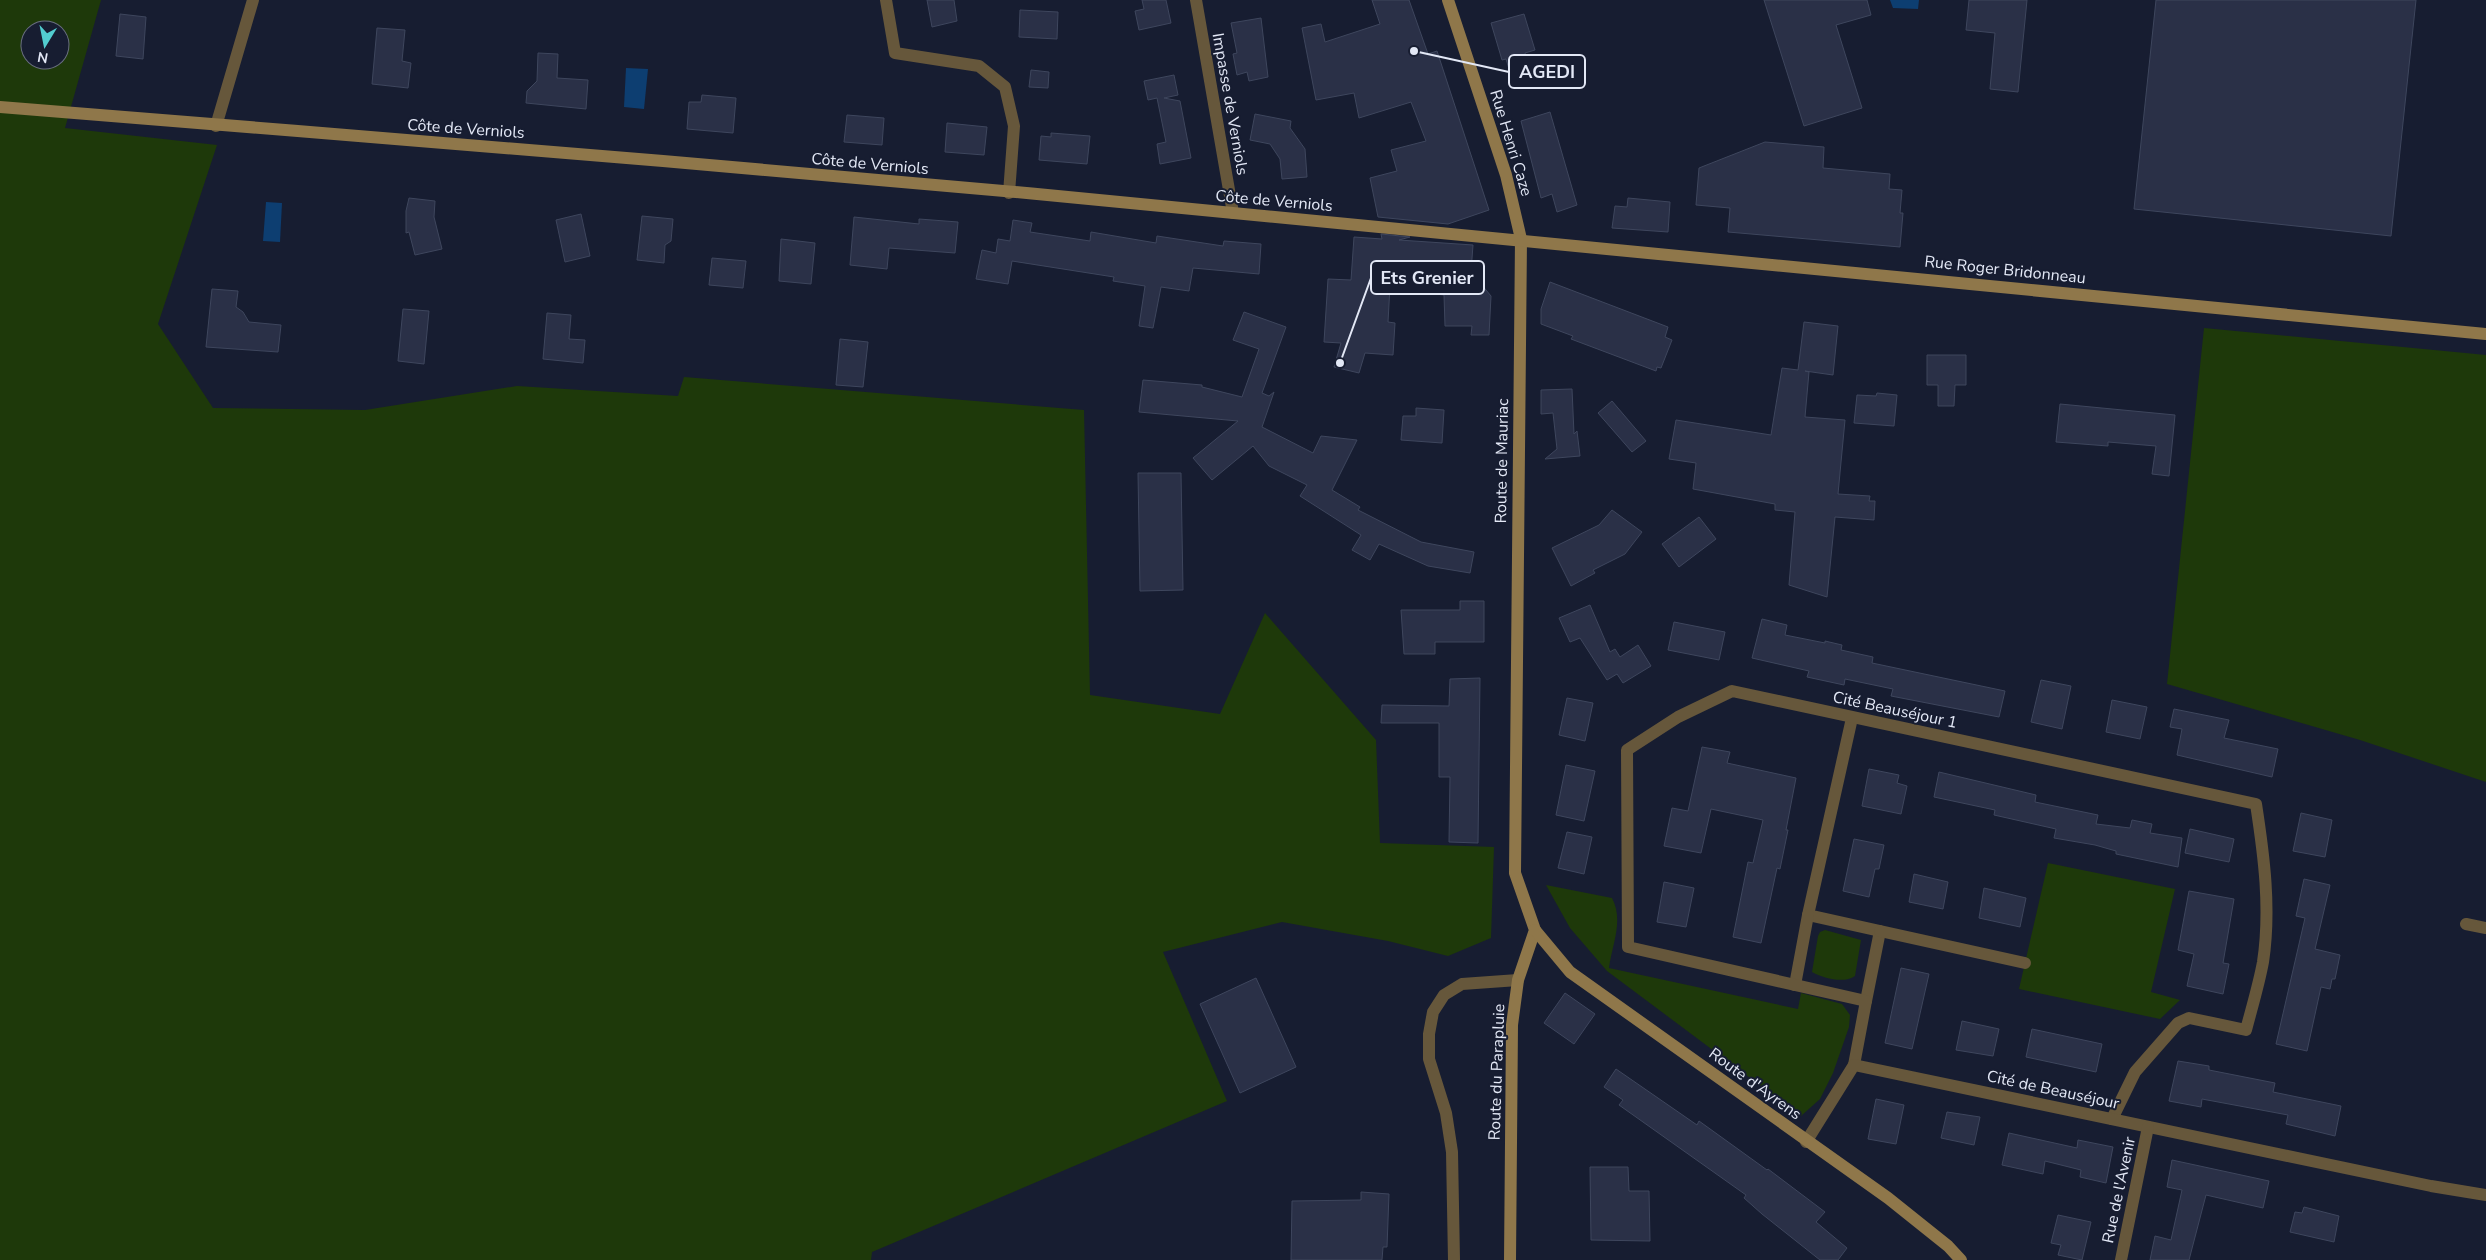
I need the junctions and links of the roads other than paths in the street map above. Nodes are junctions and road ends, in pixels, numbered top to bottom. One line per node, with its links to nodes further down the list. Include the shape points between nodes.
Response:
1 (253, 0): 6 (street)
2 (886, 0): 7 (street, via 895,53 979,66 1005,87 1014,126)
3 (1196, 0): 8 (street, Impasse de Verniols)
4 (1448, 0): 9 (street, Rue Henri Caze, via 1506,175)
5 (0, 107): 6 (street, Côte de Verniols)
6 (216, 126): 7 (street, Côte de Verniols, via 660,160)
7 (1009, 193): 8 (street, Côte de Verniols)
8 (1233, 213): 9 (street, Côte de Verniols)
9 (1521, 239): 10 (street, Rue Roger Bridonneau); 15 (street, Route de Mauriac, via 1515,873)
10 (2486, 334)
11 (1852, 718): 12 (street); 19 (street, Cité Beauséjour 1, via 1732,691 1678,717 1627,750 1628,947); 22 (street, Cité Beauséjour 1, via 2256,804 2265,861 2266,932 2246,1030 2189,1018 2178,1023 2136,1072)
12 (1808, 915): 16 (street); 19 (street)
13 (2466, 924): 14 (street)
14 (2486, 928)
15 (1535, 930): 18 (street, Route du Parapluie); 24 (street, Route d'Ayrens, via 1570,972)
16 (1880, 932): 17 (street); 20 (street)
17 (2026, 963)
18 (1518, 980): 26 (street, via 1462,984 1444,995 1433,1012 1429,1059 1446,1113 1452,1152); 27 (street, Route du Parapluie, via 1512,1025)
19 (1795, 985): 20 (street, Cité Beauséjour 1)
20 (1866, 1001): 21 (street)
21 (1854, 1065): 22 (street, Cité de Beauséjour); 24 (street)
22 (2112, 1119): 23 (street, Cité de Beauséjour)
23 (2148, 1127): 25 (street, Cité de Beauséjour); 29 (street, Rue de l'Avenir)
24 (1806, 1142): 28 (street, Route d'Ayrens, via 1888,1198 1948,1246)
25 (2486, 1195)
26 (1454, 1260)
27 (1510, 1260)
28 (1960, 1260)
29 (2121, 1260)

